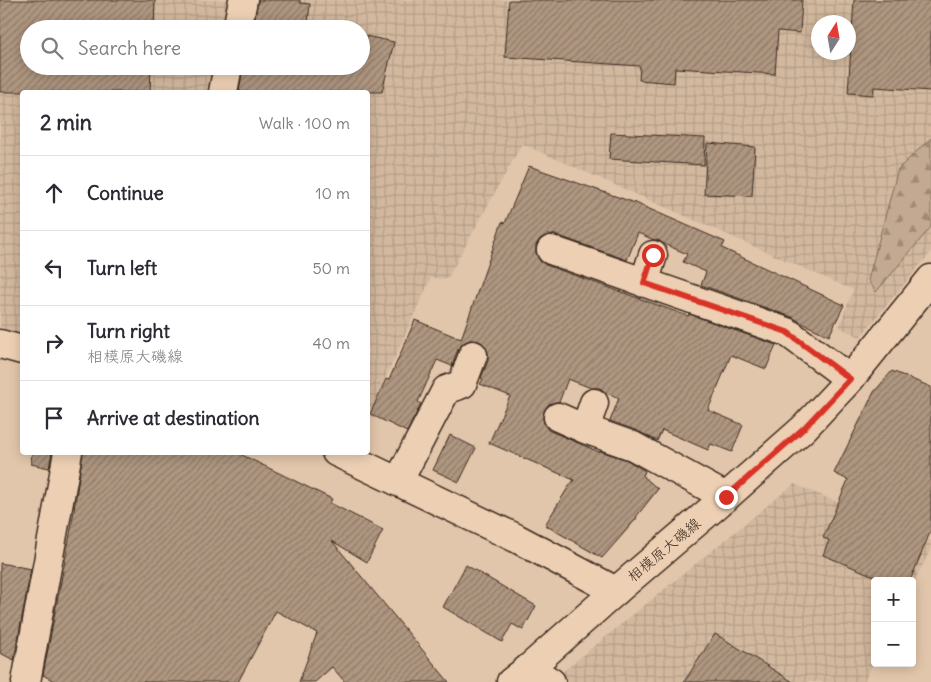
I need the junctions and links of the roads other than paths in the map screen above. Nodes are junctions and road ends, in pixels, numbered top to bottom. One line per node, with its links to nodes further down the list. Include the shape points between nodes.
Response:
1 (243, 0): 2 (street)
2 (238, 20)
3 (226, 75): 4 (street)
4 (223, 90)
5 (551, 250): 8 (street)
6 (653, 255): 8 (street)
7 (931, 279): 12 (street, 相模原大磯線)
8 (644, 283): 12 (street, via 787,332)
9 (0, 344): 10 (street)
10 (20, 349)
11 (472, 355): 18 (street, via 462,384 436,385)
12 (850, 379): 19 (street, 相模原大磯線, via 804,428)
13 (594, 403): 15 (street)
14 (558, 418): 15 (street)
15 (584, 428): 19 (street, via 633,446)
16 (67, 455): 22 (street)
17 (342, 455): 18 (street)
18 (398, 482): 20 (street, via 516,538)
19 (726, 497): 20 (street, 相模原大磯線)
20 (616, 591): 21 (street, 相模原大磯線)
21 (530, 677)
22 (26, 682)

